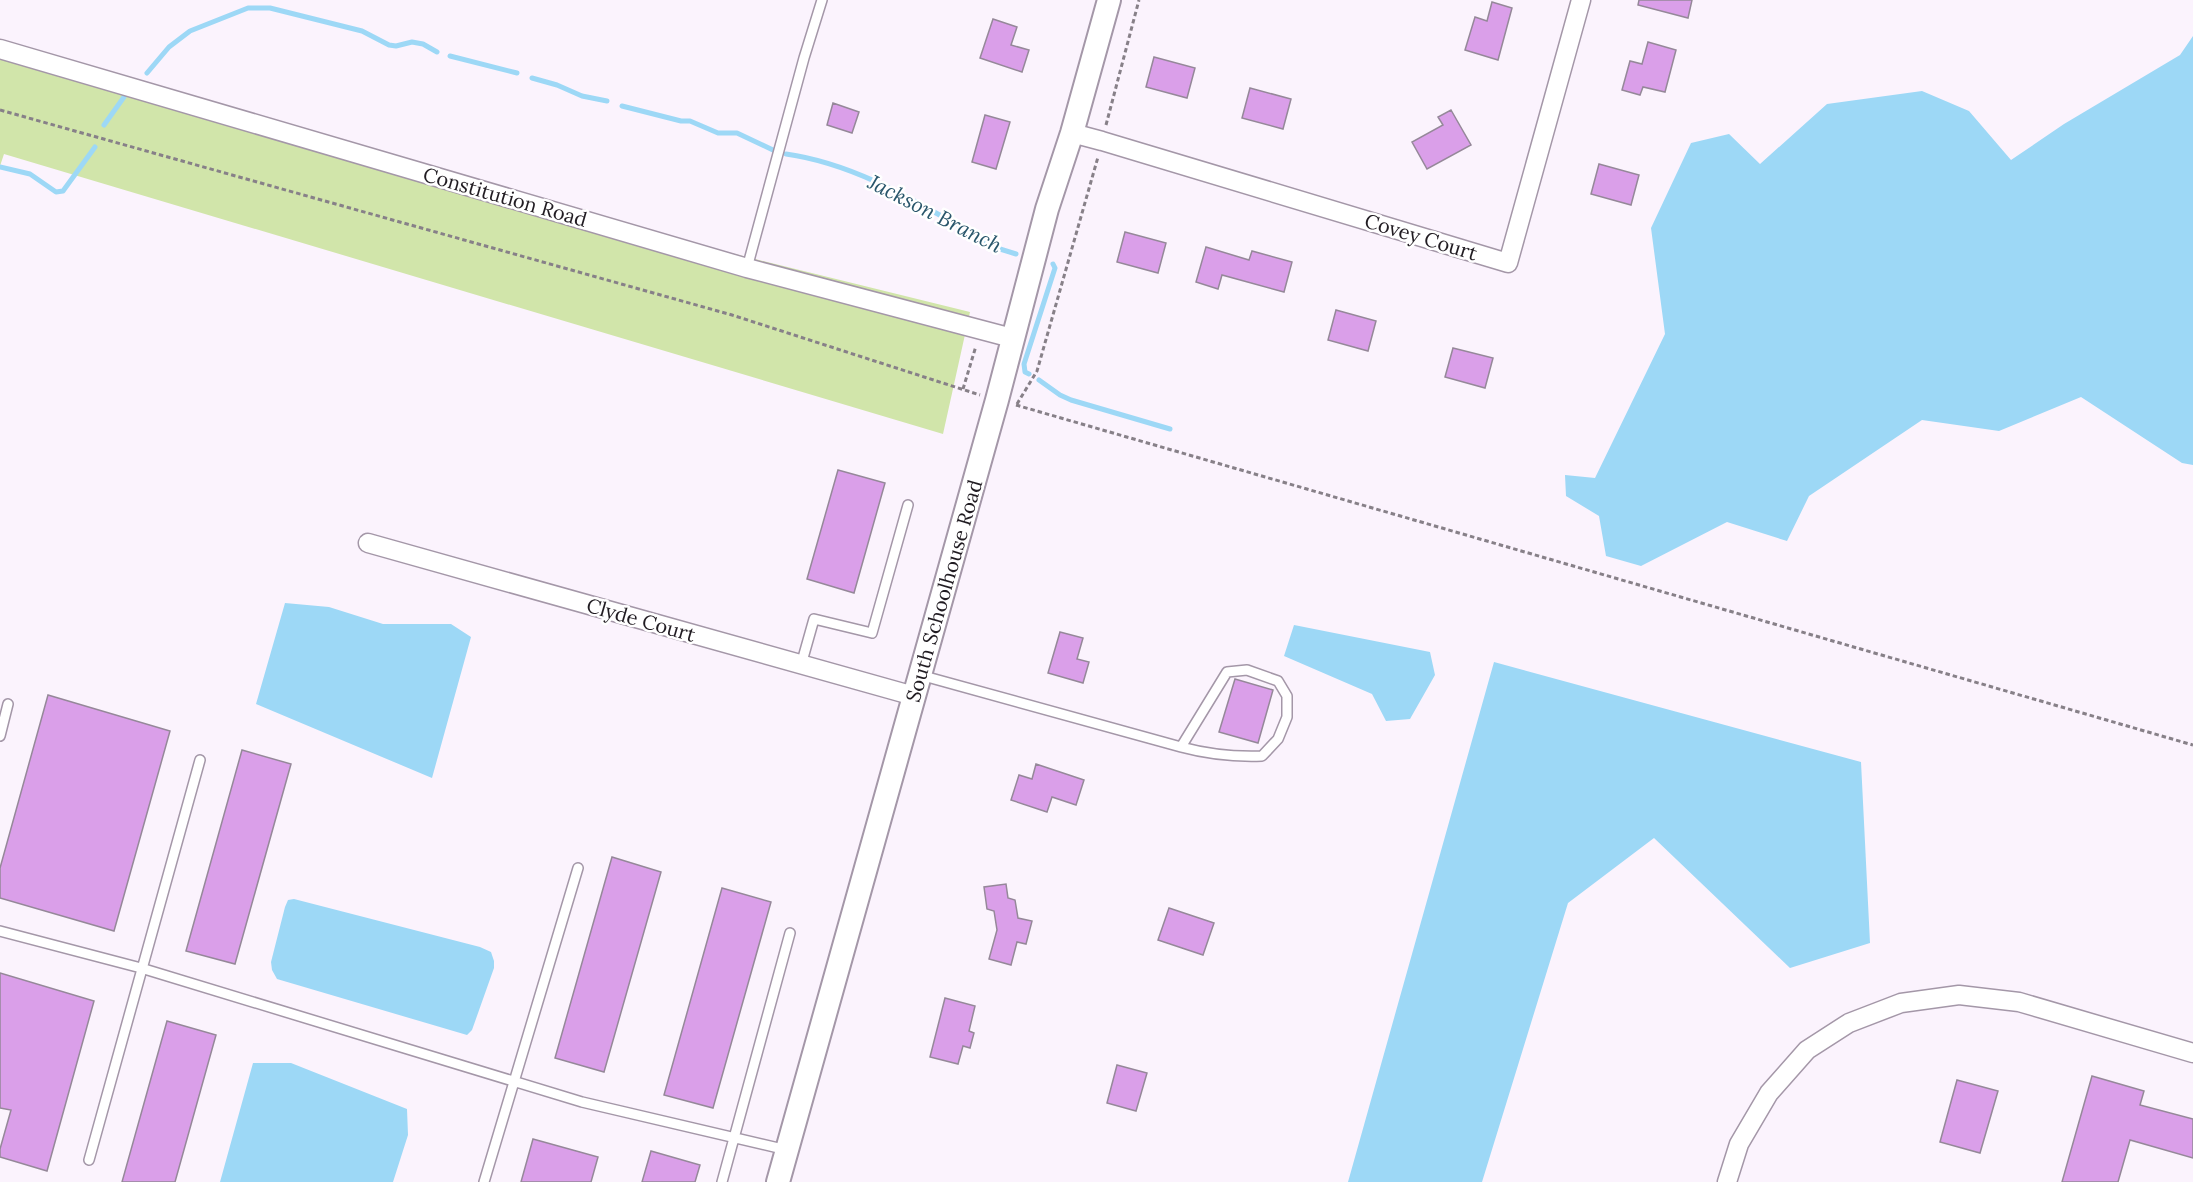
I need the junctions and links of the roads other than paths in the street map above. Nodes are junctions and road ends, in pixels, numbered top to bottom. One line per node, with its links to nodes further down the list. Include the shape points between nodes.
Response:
1 (822, 0): 6 (lane)
2 (1109, 0): 5 (street, South Schoolhouse Road)
3 (1581, 0): 5 (street, Covey Court, via 1508,263)
4 (0, 49): 6 (street, Constitution Road)
5 (1072, 133): 7 (street, South Schoolhouse Road)
6 (747, 268): 7 (street, Constitution Road)
7 (1012, 338): 11 (street, South Schoolhouse Road)
8 (908, 505): 10 (lane, via 872,633 814,619)
9 (368, 543): 10 (street, Clyde Court)
10 (801, 665): 11 (street, Clyde Court)
11 (917, 686): 14 (lane); 23 (street, South Schoolhouse Road)
12 (8, 704): 13 (lane)
13 (0, 736)
14 (1181, 747): 14 (lane, via 1262,756 1278,740 1287,717 1287,696 1278,681 1247,670 1227,672)
15 (200, 760): 19 (lane)
16 (578, 868): 21 (lane)
17 (0, 931): 19 (lane)
18 (790, 933): 22 (lane)
19 (141, 968): 21 (lane); 24 (lane)
20 (2193, 1053): 28 (street, via 2019,1002 1959,995 1901,1003 1849,1023 1807,1050 1769,1093 1739,1144)
21 (514, 1082): 22 (lane); 25 (lane)
22 (735, 1137): 23 (lane); 26 (lane)
23 (787, 1150): 27 (street, South Schoolhouse Road)
24 (89, 1160)
25 (483, 1182)
26 (722, 1182)
27 (778, 1182)
28 (1727, 1182)

